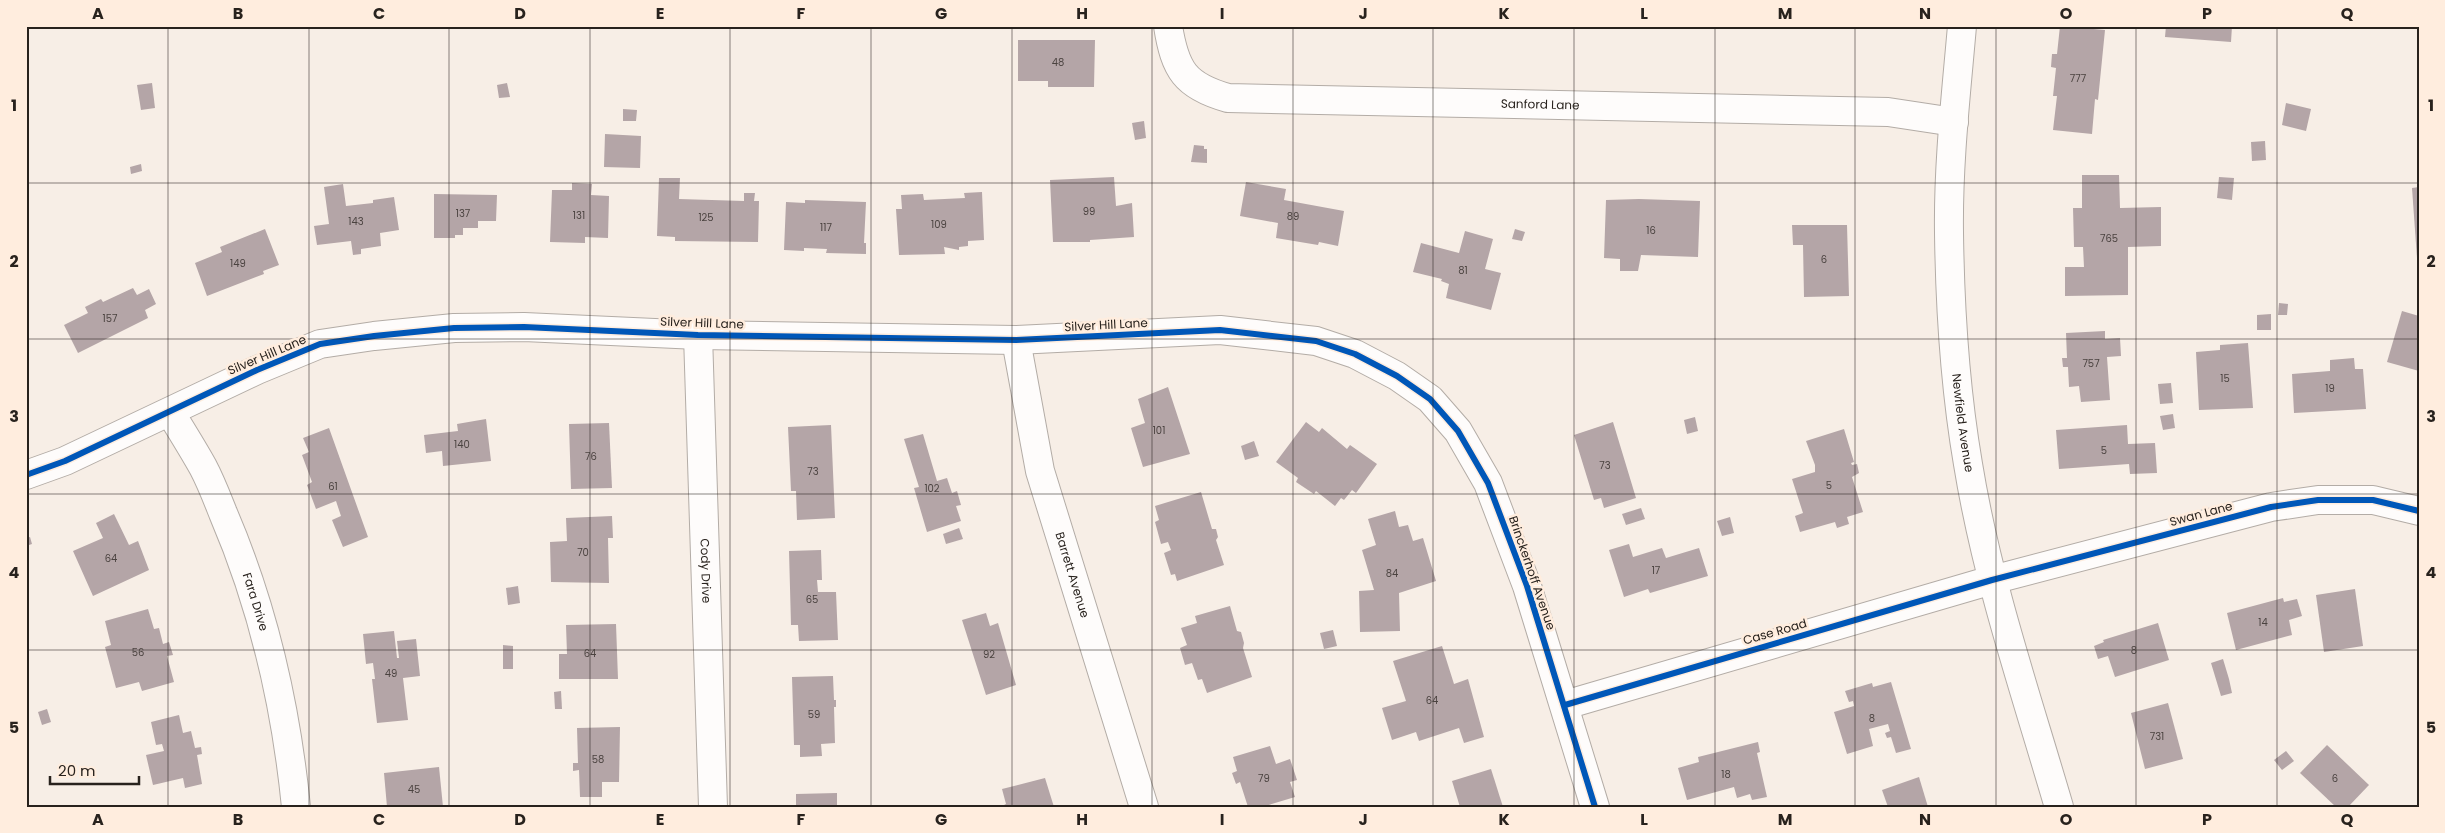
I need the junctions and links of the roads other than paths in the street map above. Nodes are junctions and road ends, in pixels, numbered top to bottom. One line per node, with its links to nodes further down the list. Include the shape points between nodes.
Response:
1 (1168, 26): 3 (street, Sanford Lane, via 1175,58 1187,78 1204,91 1228,98 1888,112)
2 (1962, 26): 3 (street, Newfield Avenue)
3 (1954, 122): 10 (street, Newfield Avenue, via 1949,232 1953,341 1968,464)
4 (698, 335): 5 (street, Silver Hill Lane); 7 (street, Silver Hill Lane, via 524,327 454,328 374,336 320,344 256,370); 13 (street, Cody Drive)
5 (1016, 340): 6 (street, Silver Hill Lane, via 1220,330 1264,334 1324,344 1355,354); 14 (street, Barrett Avenue, via 1040,471)
6 (1397, 376): 11 (street, Brinckerhoff Avenue, via 1430,399 1458,431 1488,482 1527,586)
7 (170, 412): 8 (street, Silver Hill Lane, via 65,462); 12 (street, Fara Drive, via 204,468 241,555 260,610 289,747)
8 (26, 475)
9 (2419, 511): 10 (street, Swan Lane, via 2373,500 2318,500 2271,507)
10 (1992, 580): 11 (street, Case Road); 16 (street, Newfield Avenue)
11 (1565, 705): 15 (street, Brinckerhoff Avenue)
12 (296, 807)
13 (713, 807)
14 (1144, 807)
15 (1595, 807)
16 (2059, 807)

